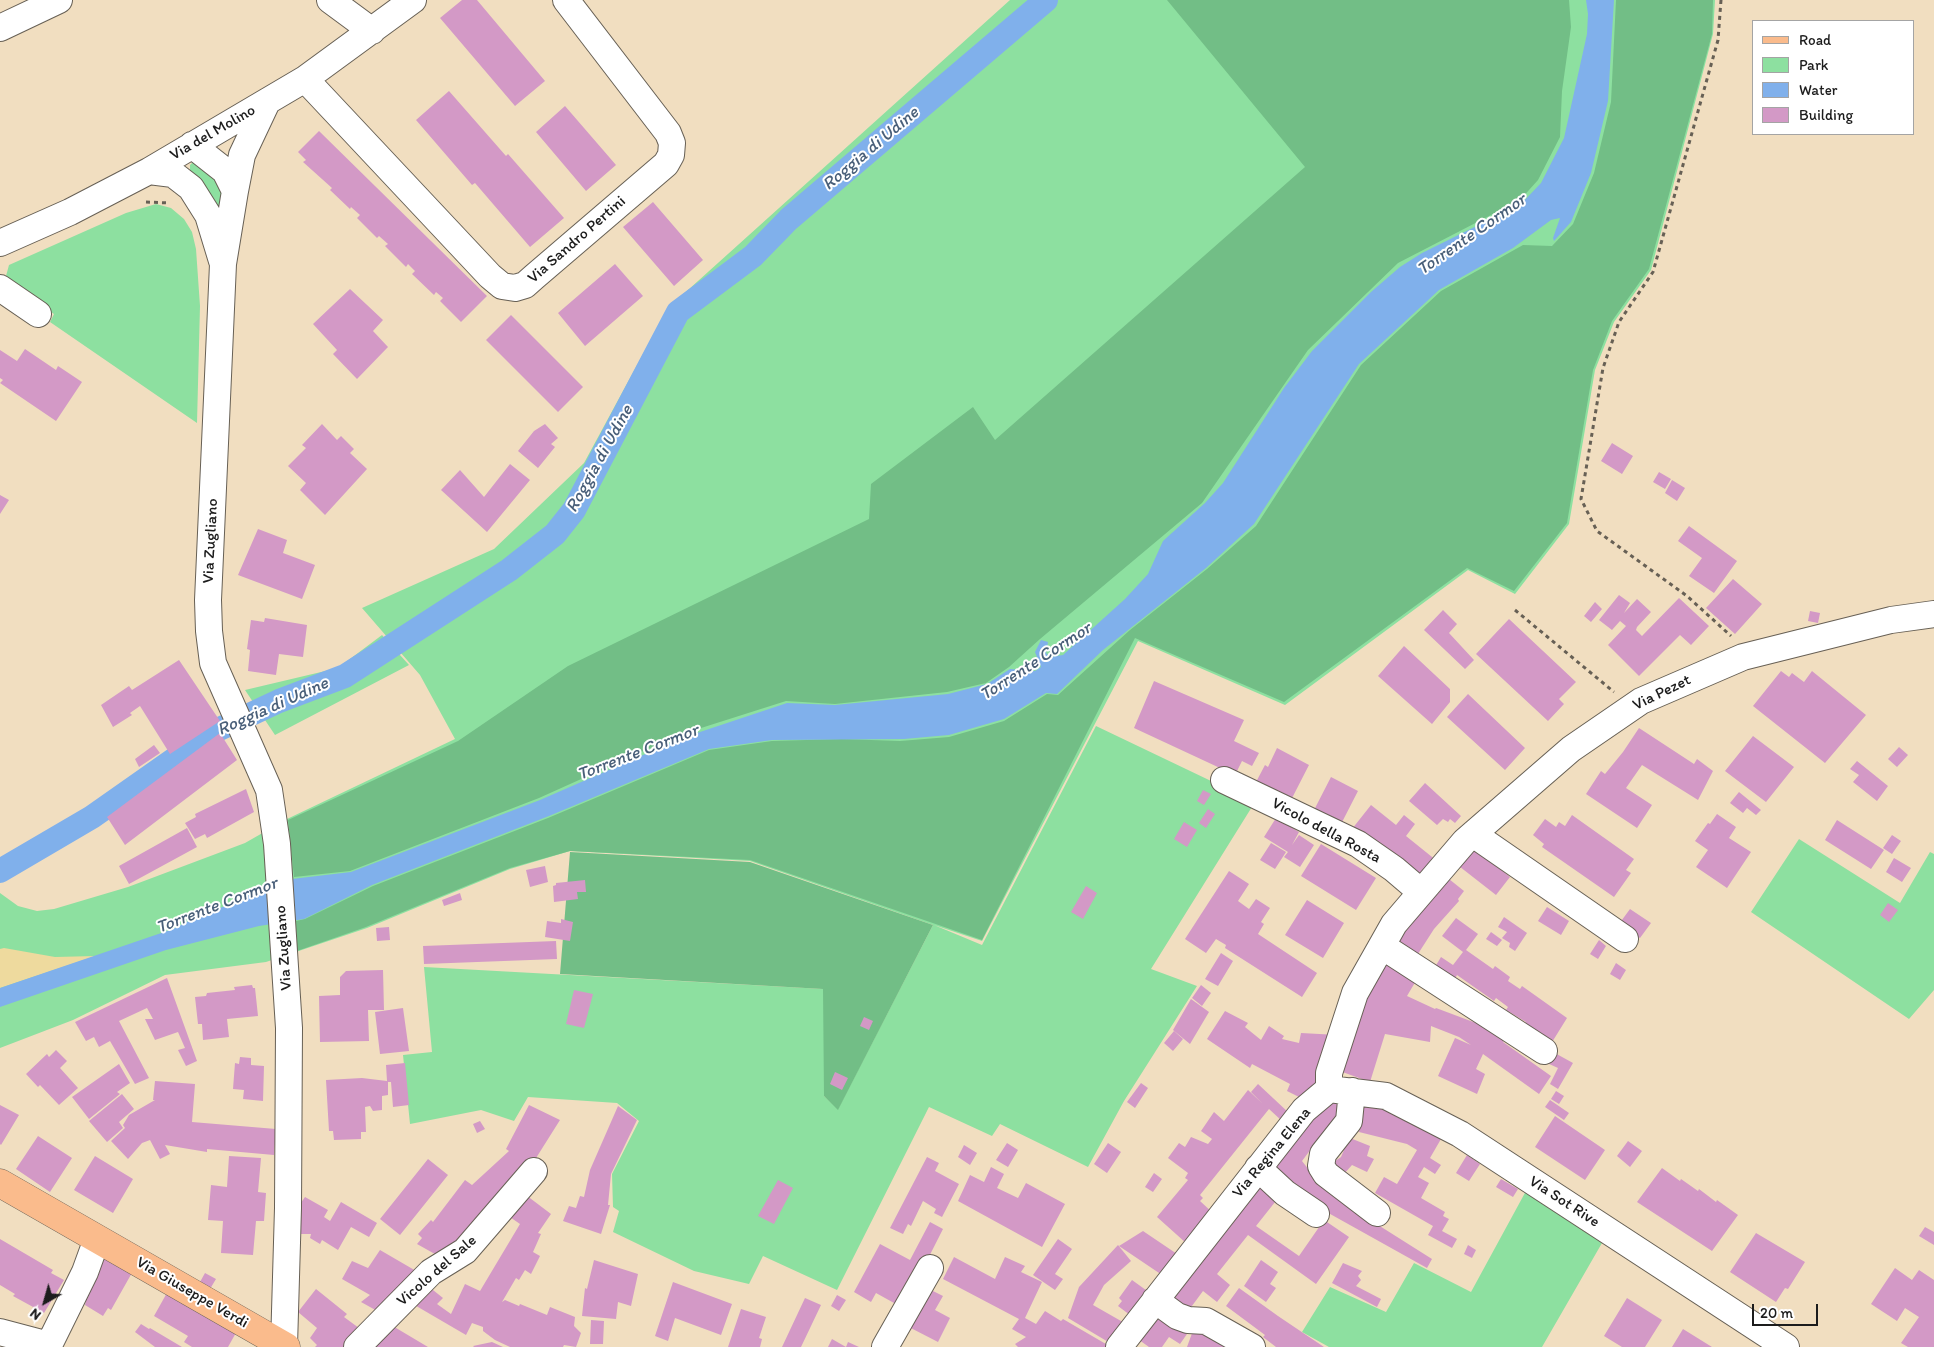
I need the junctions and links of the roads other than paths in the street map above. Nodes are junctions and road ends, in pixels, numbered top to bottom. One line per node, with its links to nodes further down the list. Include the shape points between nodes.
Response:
1 (59, 0): 5 (street)
2 (330, 0): 6 (street)
3 (412, 0): 6 (street, Via del Molino)
4 (566, 0): 7 (street, Via Sandro Pertini, via 668,132 672,143 671,155 666,164 525,285 515,288 502,286 490,276)
5 (0, 28)
6 (372, 31): 7 (street, Via del Molino)
7 (306, 79): 8 (street, Via del Molino)
8 (267, 102): 9 (street, Via del Molino); 11 (street, Via Zugliano, via 242,155)
9 (192, 145): 10 (street, Via del Molino); 11 (street, via 225,171)
10 (149, 171): 12 (street, Via del Molino, via 70,212); 13 (street, Via Zugliano, via 173,174 191,188 208,215)
11 (235, 191): 13 (street, Via Zugliano)
12 (0, 243)
13 (223, 264): 33 (street, Via Zugliano, via 208,600 214,663 269,790 277,844 289,1028)
14 (0, 288): 15 (street)
15 (38, 314)
16 (1934, 614): 18 (street, Via Pezet, via 1891,620 1752,655 1641,700 1571,749)
17 (1224, 780): 19 (street, Vicolo della Rosta, via 1358,844)
18 (1473, 834): 19 (street, Via Pezet); 20 (street)
19 (1421, 892): 21 (street, via 1394,924)
20 (1625, 939)
21 (1382, 946): 22 (street); 23 (street, via 1355,993 1329,1073)
22 (1544, 1051)
23 (1340, 1090): 24 (street, Via Regina Elena, via 1304,1110); 27 (street, via 1349,1122 1323,1154 1321,1166 1326,1174); 38 (street, Via Sot Rive, via 1386,1096 1460,1134)
24 (1258, 1168): 28 (street, via 1285,1193); 31 (street, Via Regina Elena)
25 (534, 1171): 34 (street, Vicolo del Sale, via 464,1251 430,1272)
26 (0, 1183): 29 (main road, Via Giuseppe Verdi)
27 (1377, 1213)
28 (1316, 1214)
29 (97, 1239): 32 (street, via 85,1272 49,1345); 33 (main road, Via Giuseppe Verdi)
30 (930, 1268): 35 (street)
31 (1156, 1300): 36 (street, Via Regina Elena); 37 (street, via 1177,1316 1206,1321)
32 (0, 1332)
33 (285, 1346)
34 (357, 1347)
35 (885, 1347)
36 (1119, 1347)
37 (1252, 1347)
38 (1786, 1347)

